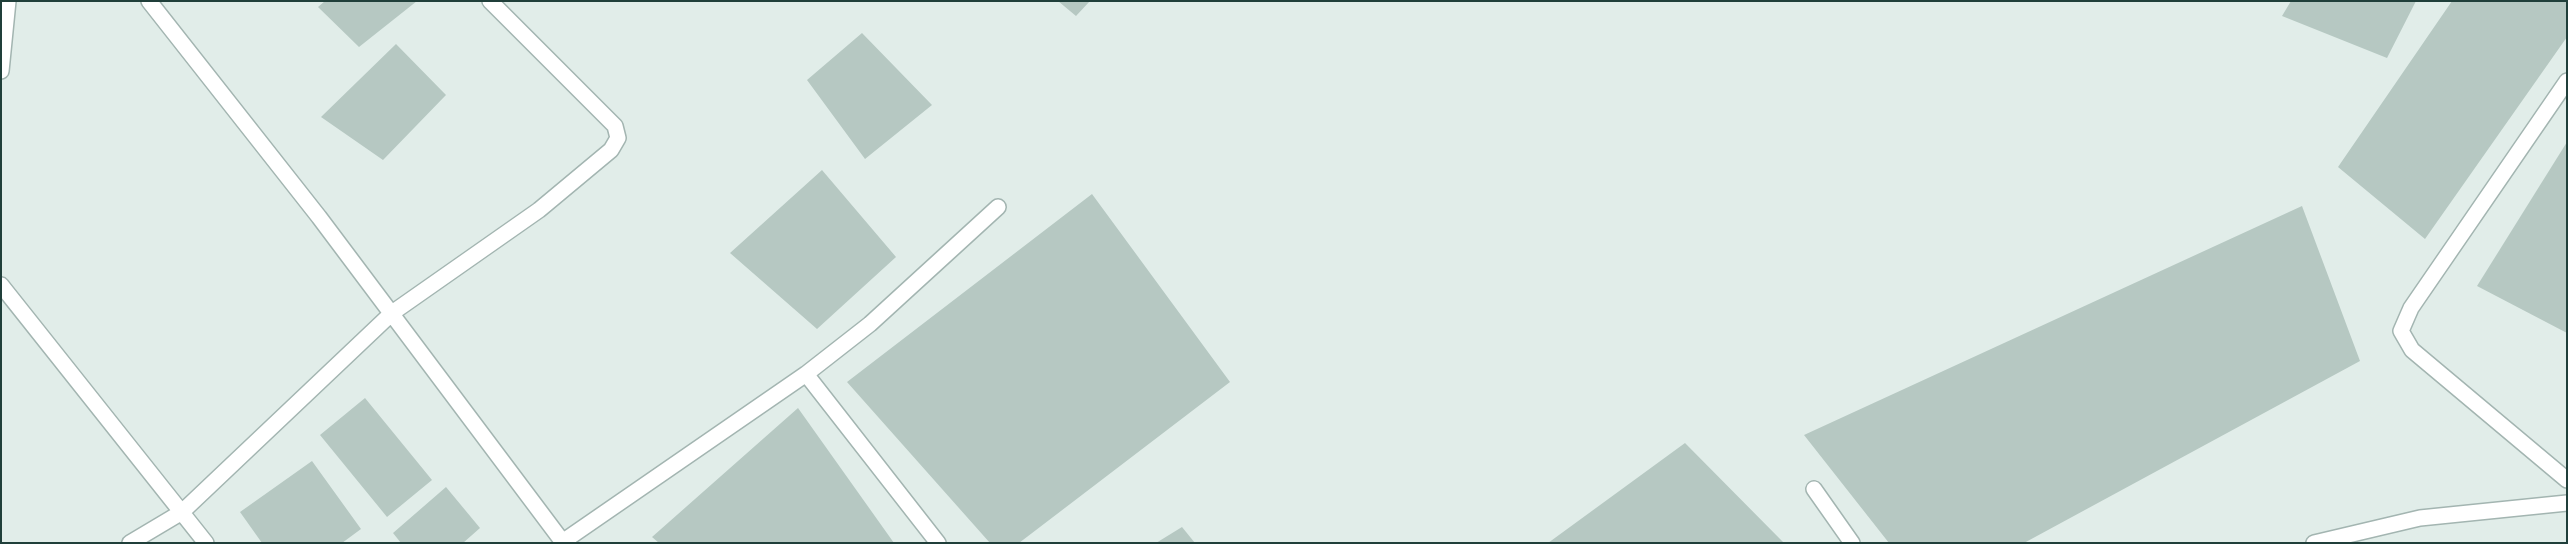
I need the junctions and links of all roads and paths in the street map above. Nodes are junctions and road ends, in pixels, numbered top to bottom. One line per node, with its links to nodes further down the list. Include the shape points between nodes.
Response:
1 (8, 1): 4 (street)
2 (149, 1): 8 (street)
3 (490, 1): 8 (street, via 615,126 618,138 611,150 539,210)
4 (1, 70)
5 (2567, 81): 10 (street, via 2411,308 2401,331 2412,350)
6 (998, 207): 9 (street, via 870,324)
7 (1, 285): 13 (street)
8 (392, 313): 13 (street); 14 (street)
9 (806, 374): 14 (street); 17 (street)
10 (2567, 480)
11 (1814, 490): 18 (street)
12 (2567, 503): 19 (street, via 2420,518)
13 (182, 512): 15 (street); 16 (street)
14 (562, 542)
15 (130, 543)
16 (206, 543)
17 (938, 543)
18 (1852, 543)
19 (2314, 543)

